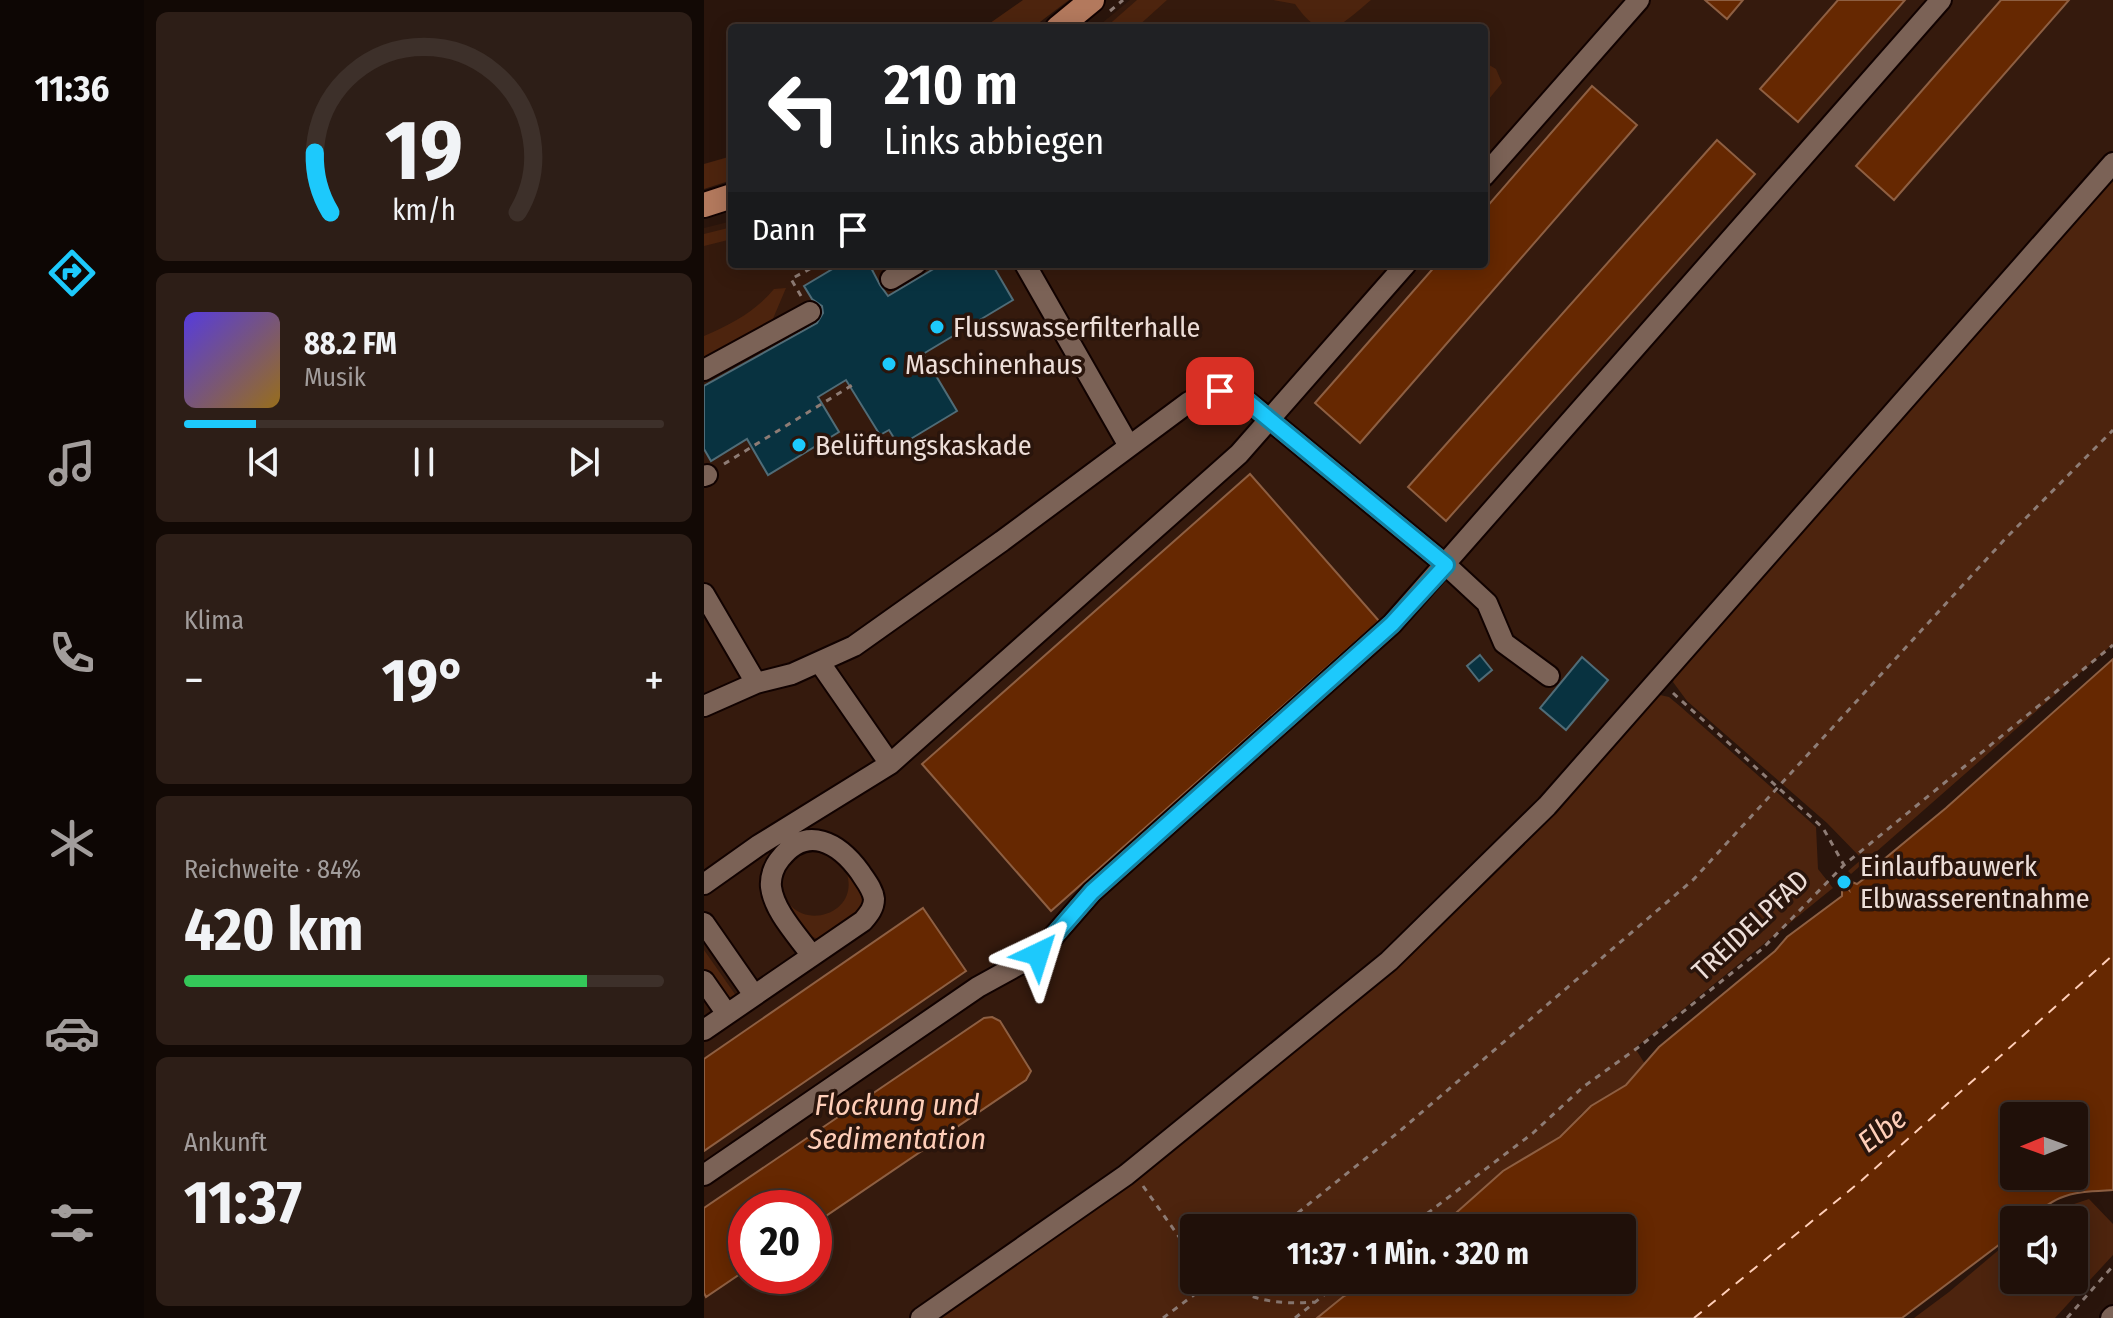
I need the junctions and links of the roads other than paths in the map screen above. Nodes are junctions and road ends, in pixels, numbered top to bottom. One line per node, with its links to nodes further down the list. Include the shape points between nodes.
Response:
1 (1092, 0): 4 (main road)
2 (1639, 0): 6 (lane)
3 (1941, 0): 17 (lane)
4 (1063, 24)
5 (2113, 163): 32 (lane, via 1547,806 1389,961 1132,1171)
6 (1488, 171)
7 (728, 197): 8 (main road)
8 (704, 205)
9 (909, 268): 12 (lane)
10 (1027, 268): 16 (lane)
11 (1403, 268): 15 (lane)
12 (891, 279)
13 (810, 312): 14 (lane)
14 (704, 370)
15 (1270, 420): 16 (lane, via 1230,392 1209,392); 17 (lane); 23 (lane, via 1239,454)
16 (1129, 446): 19 (lane, via 854,646)
17 (1446, 565): 20 (lane, via 1487,603 1504,643); 31 (lane, via 1392,624 1092,892 1038,954 978,987)
18 (704, 594): 21 (lane)
19 (820, 663): 21 (lane); 23 (lane)
20 (1549, 676)
21 (756, 683): 22 (lane)
22 (704, 706)
23 (890, 764): 24 (lane)
24 (704, 884)
25 (704, 923): 28 (lane)
26 (812, 956): 26 (lane, via 863,921 874,898 847,854 833,843 810,841 789,847 774,867 771,887); 28 (lane)
27 (704, 981): 29 (lane)
28 (754, 995): 29 (lane)
29 (727, 1014): 30 (lane)
30 (704, 1030)
31 (704, 1175)
32 (921, 1318)

